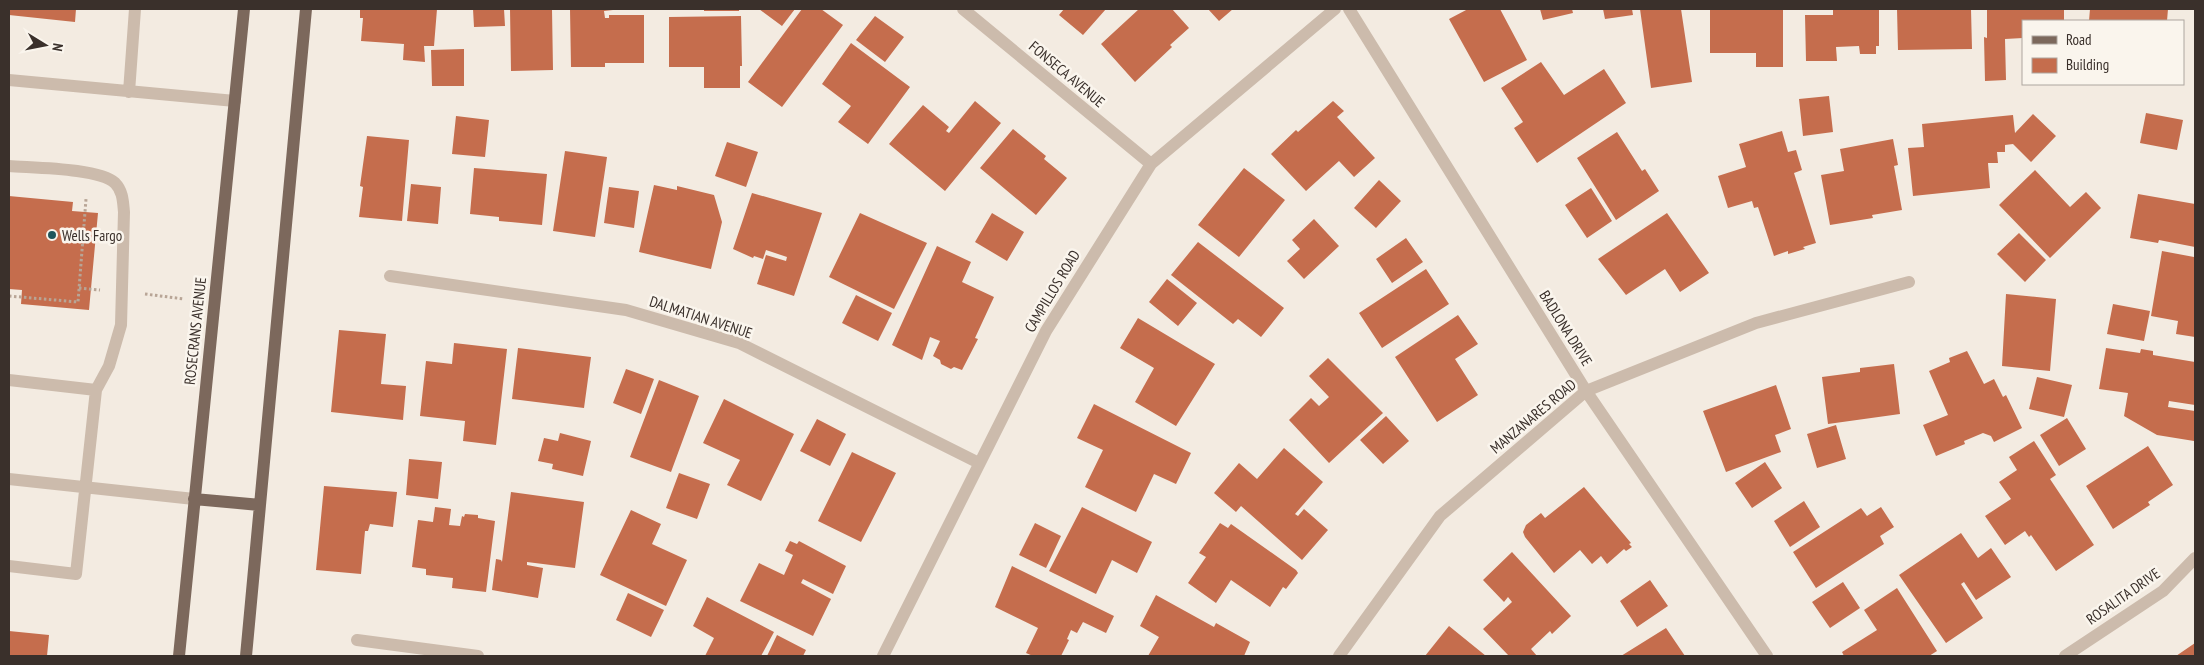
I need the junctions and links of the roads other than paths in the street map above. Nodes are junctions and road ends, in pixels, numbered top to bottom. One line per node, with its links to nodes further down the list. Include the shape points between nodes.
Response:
1 (135, 9): 8 (street)
2 (244, 9): 9 (main road, ROSECRANS AVENUE)
3 (306, 9): 21 (main road)
4 (963, 9): 10 (street, FONSECA AVENUE)
5 (1335, 9): 10 (street, CAMPILLOS ROAD)
6 (1349, 9): 16 (street, BADLONA DRIVE)
7 (9, 80): 8 (street)
8 (129, 92): 9 (street)
9 (235, 101): 20 (main road, ROSECRANS AVENUE)
10 (1150, 164): 17 (street, CAMPILLOS ROAD, via 1046,331)
11 (9, 166): 15 (street, via 98,174 115,184 123,197 121,325 109,366)
12 (390, 276): 17 (street, DALMATIAN AVENUE, via 626,310 739,343)
13 (1909, 282): 16 (street, MANZANARES ROAD, via 1756,323)
14 (9, 380): 15 (street)
15 (96, 390): 19 (street)
16 (1586, 391): 29 (street, MANZANARES ROAD, via 1440,516); 30 (street, BADLONA DRIVE)
17 (978, 463): 28 (street, CAMPILLOS ROAD)
18 (9, 479): 19 (street)
19 (86, 487): 20 (street); 23 (street, via 76,574)
20 (194, 499): 21 (main road); 25 (main road, ROSECRANS AVENUE)
21 (260, 505): 26 (main road)
22 (2195, 558): 31 (street, ROSALITA DRIVE, via 2163,591)
23 (9, 566)
24 (357, 640): 27 (street)
25 (179, 656)
26 (246, 656)
27 (478, 656)
28 (884, 656)
29 (1339, 656)
30 (1767, 656)
31 (2065, 656)

